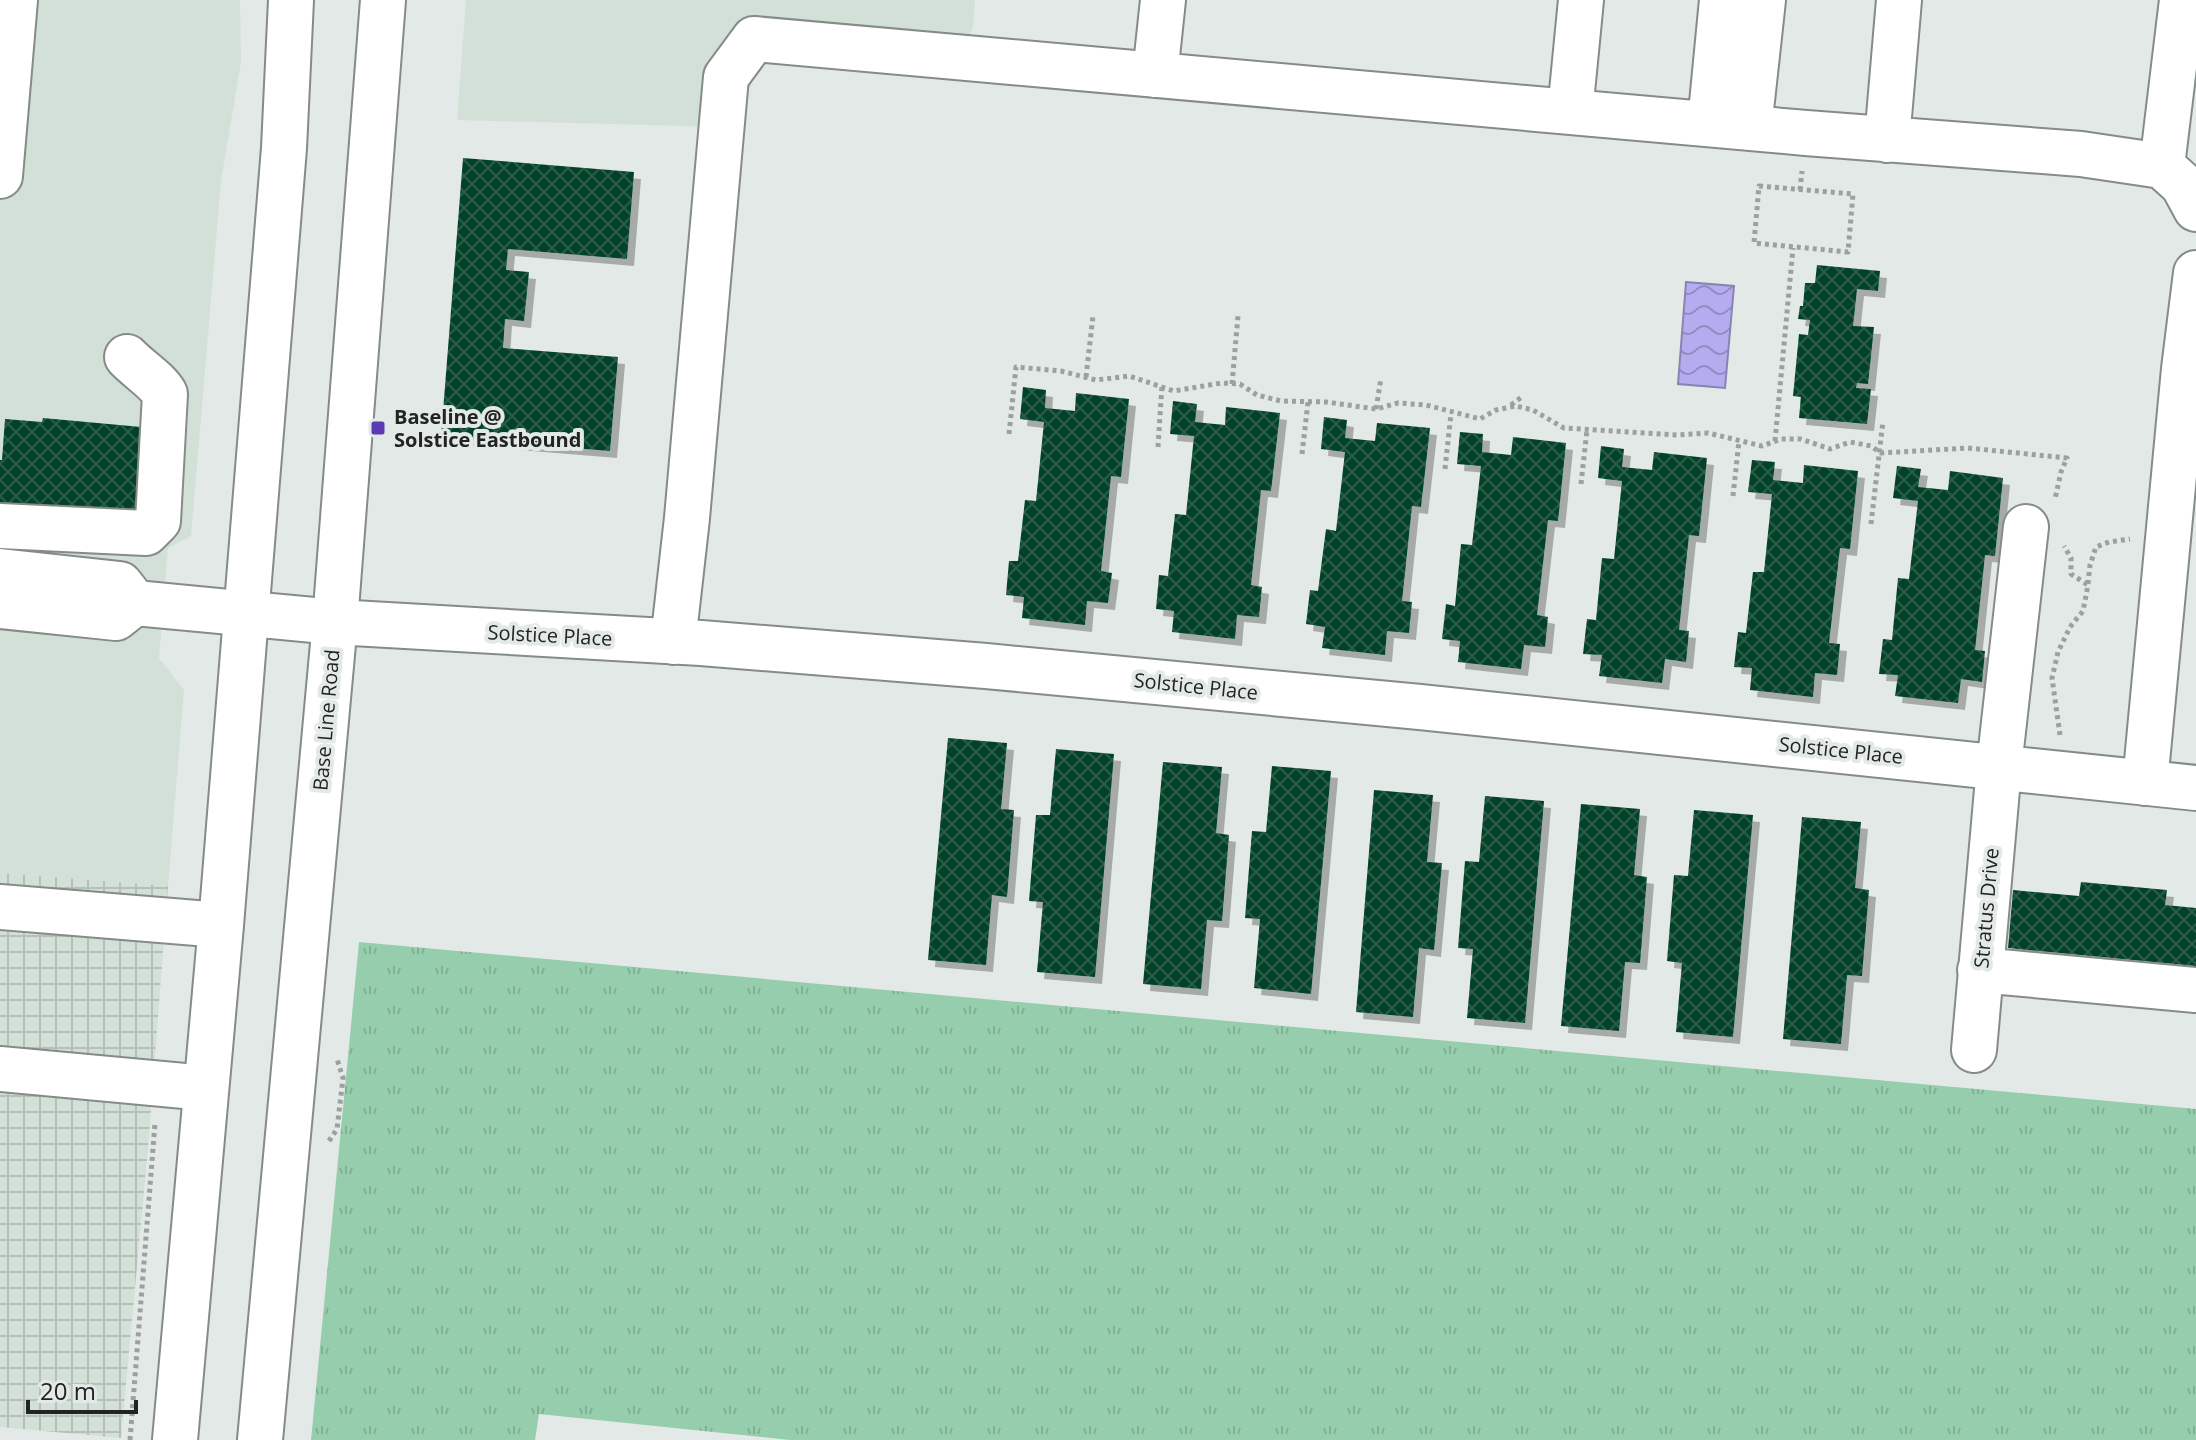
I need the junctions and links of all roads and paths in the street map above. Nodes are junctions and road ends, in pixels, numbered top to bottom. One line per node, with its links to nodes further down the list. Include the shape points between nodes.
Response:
1 (15, 0): 15 (street)
2 (291, 0): 51 (street)
3 (383, 0): 52 (street, Base Line Road)
4 (1163, 0): 10 (street)
5 (1581, 0): 11 (street)
6 (1722, 0): 12 (street)
7 (1763, 0): 12 (street)
8 (1899, 0): 13 (street)
9 (2182, 0): 14 (street)
10 (1155, 75): 11 (street); 53 (street, via 754,39 726,77)
11 (1570, 112): 12 (street)
12 (1730, 126): 13 (street)
13 (1887, 140): 14 (street, via 2081,154)
14 (2162, 166): 16 (street, via 2183,185)
15 (0, 176)
16 (2196, 209)
17 (1793, 248): 17 (path, via 1754,243 1759,186 1853,194 1848,252); 35 (path)
18 (2196, 273): 46 (street)
19 (1093, 316): 22 (path)
20 (1238, 316): 24 (path)
21 (127, 357): 44 (street, via 165,394 158,521 146,533)
22 (1086, 377): 25 (path, via 1129,376); 33 (path, via 1016,367)
23 (1381, 378): 29 (path)
24 (1232, 384): 25 (path, via 1174,391); 27 (path, via 1281,401)
25 (1162, 385): 36 (path)
26 (1523, 396): 28 (path)
27 (1308, 402): 29 (path); 38 (path)
28 (1508, 408): 30 (path, via 1480,419); 32 (path, via 1533,410 1564,428)
29 (1376, 409): 30 (path, via 1398,403)
30 (1451, 413): 40 (path)
31 (1883, 421): 37 (path)
32 (1587, 430): 34 (path, via 1708,433); 41 (path)
33 (1009, 434)
34 (1739, 441): 35 (path, via 1762,446); 42 (path)
35 (1775, 441): 37 (path, via 1801,439 1830,449 1850,442)
36 (1158, 447)
37 (1881, 453): 39 (path, via 1968,448); 43 (path)
38 (1302, 454)
39 (2067, 458)
40 (1445, 469)
41 (1581, 484)
42 (1733, 496)
43 (1871, 524)
44 (0, 526)
45 (2040, 535): 48 (path, via 2065,547 2071,574); 54 (street, Stratus Drive)
46 (2170, 535): 48 (path, via 2096,547); 56 (street)
47 (0, 571): 49 (street, via 120,584)
48 (2088, 585): 55 (path, via 2083,611 2058,652 2052,678 2061,732)
49 (135, 603): 50 (street, via 116,618); 51 (street, Solstice Place)
50 (0, 606)
51 (246, 613): 52 (street, Solstice Place); 59 (street)
52 (335, 622): 53 (street, Solstice Place); 68 (street, Base Line Road)
53 (673, 642): 54 (street, Solstice Place, via 986,666)
54 (1999, 767): 55 (street, Solstice Place); 60 (street, Stratus Drive)
55 (2056, 772): 56 (street, Solstice Place)
56 (2145, 783): 57 (street, Solstice Place)
57 (2196, 788)
58 (0, 907): 59 (street)
59 (221, 925): 65 (street)
60 (1980, 970): 61 (street); 62 (street, Stratus Drive)
61 (2196, 990)
62 (1974, 1050)
63 (0, 1069): 64 (street)
64 (158, 1084): 65 (street); 66 (path)
65 (206, 1088): 67 (street)
66 (130, 1440)
67 (175, 1440)
68 (260, 1440)

